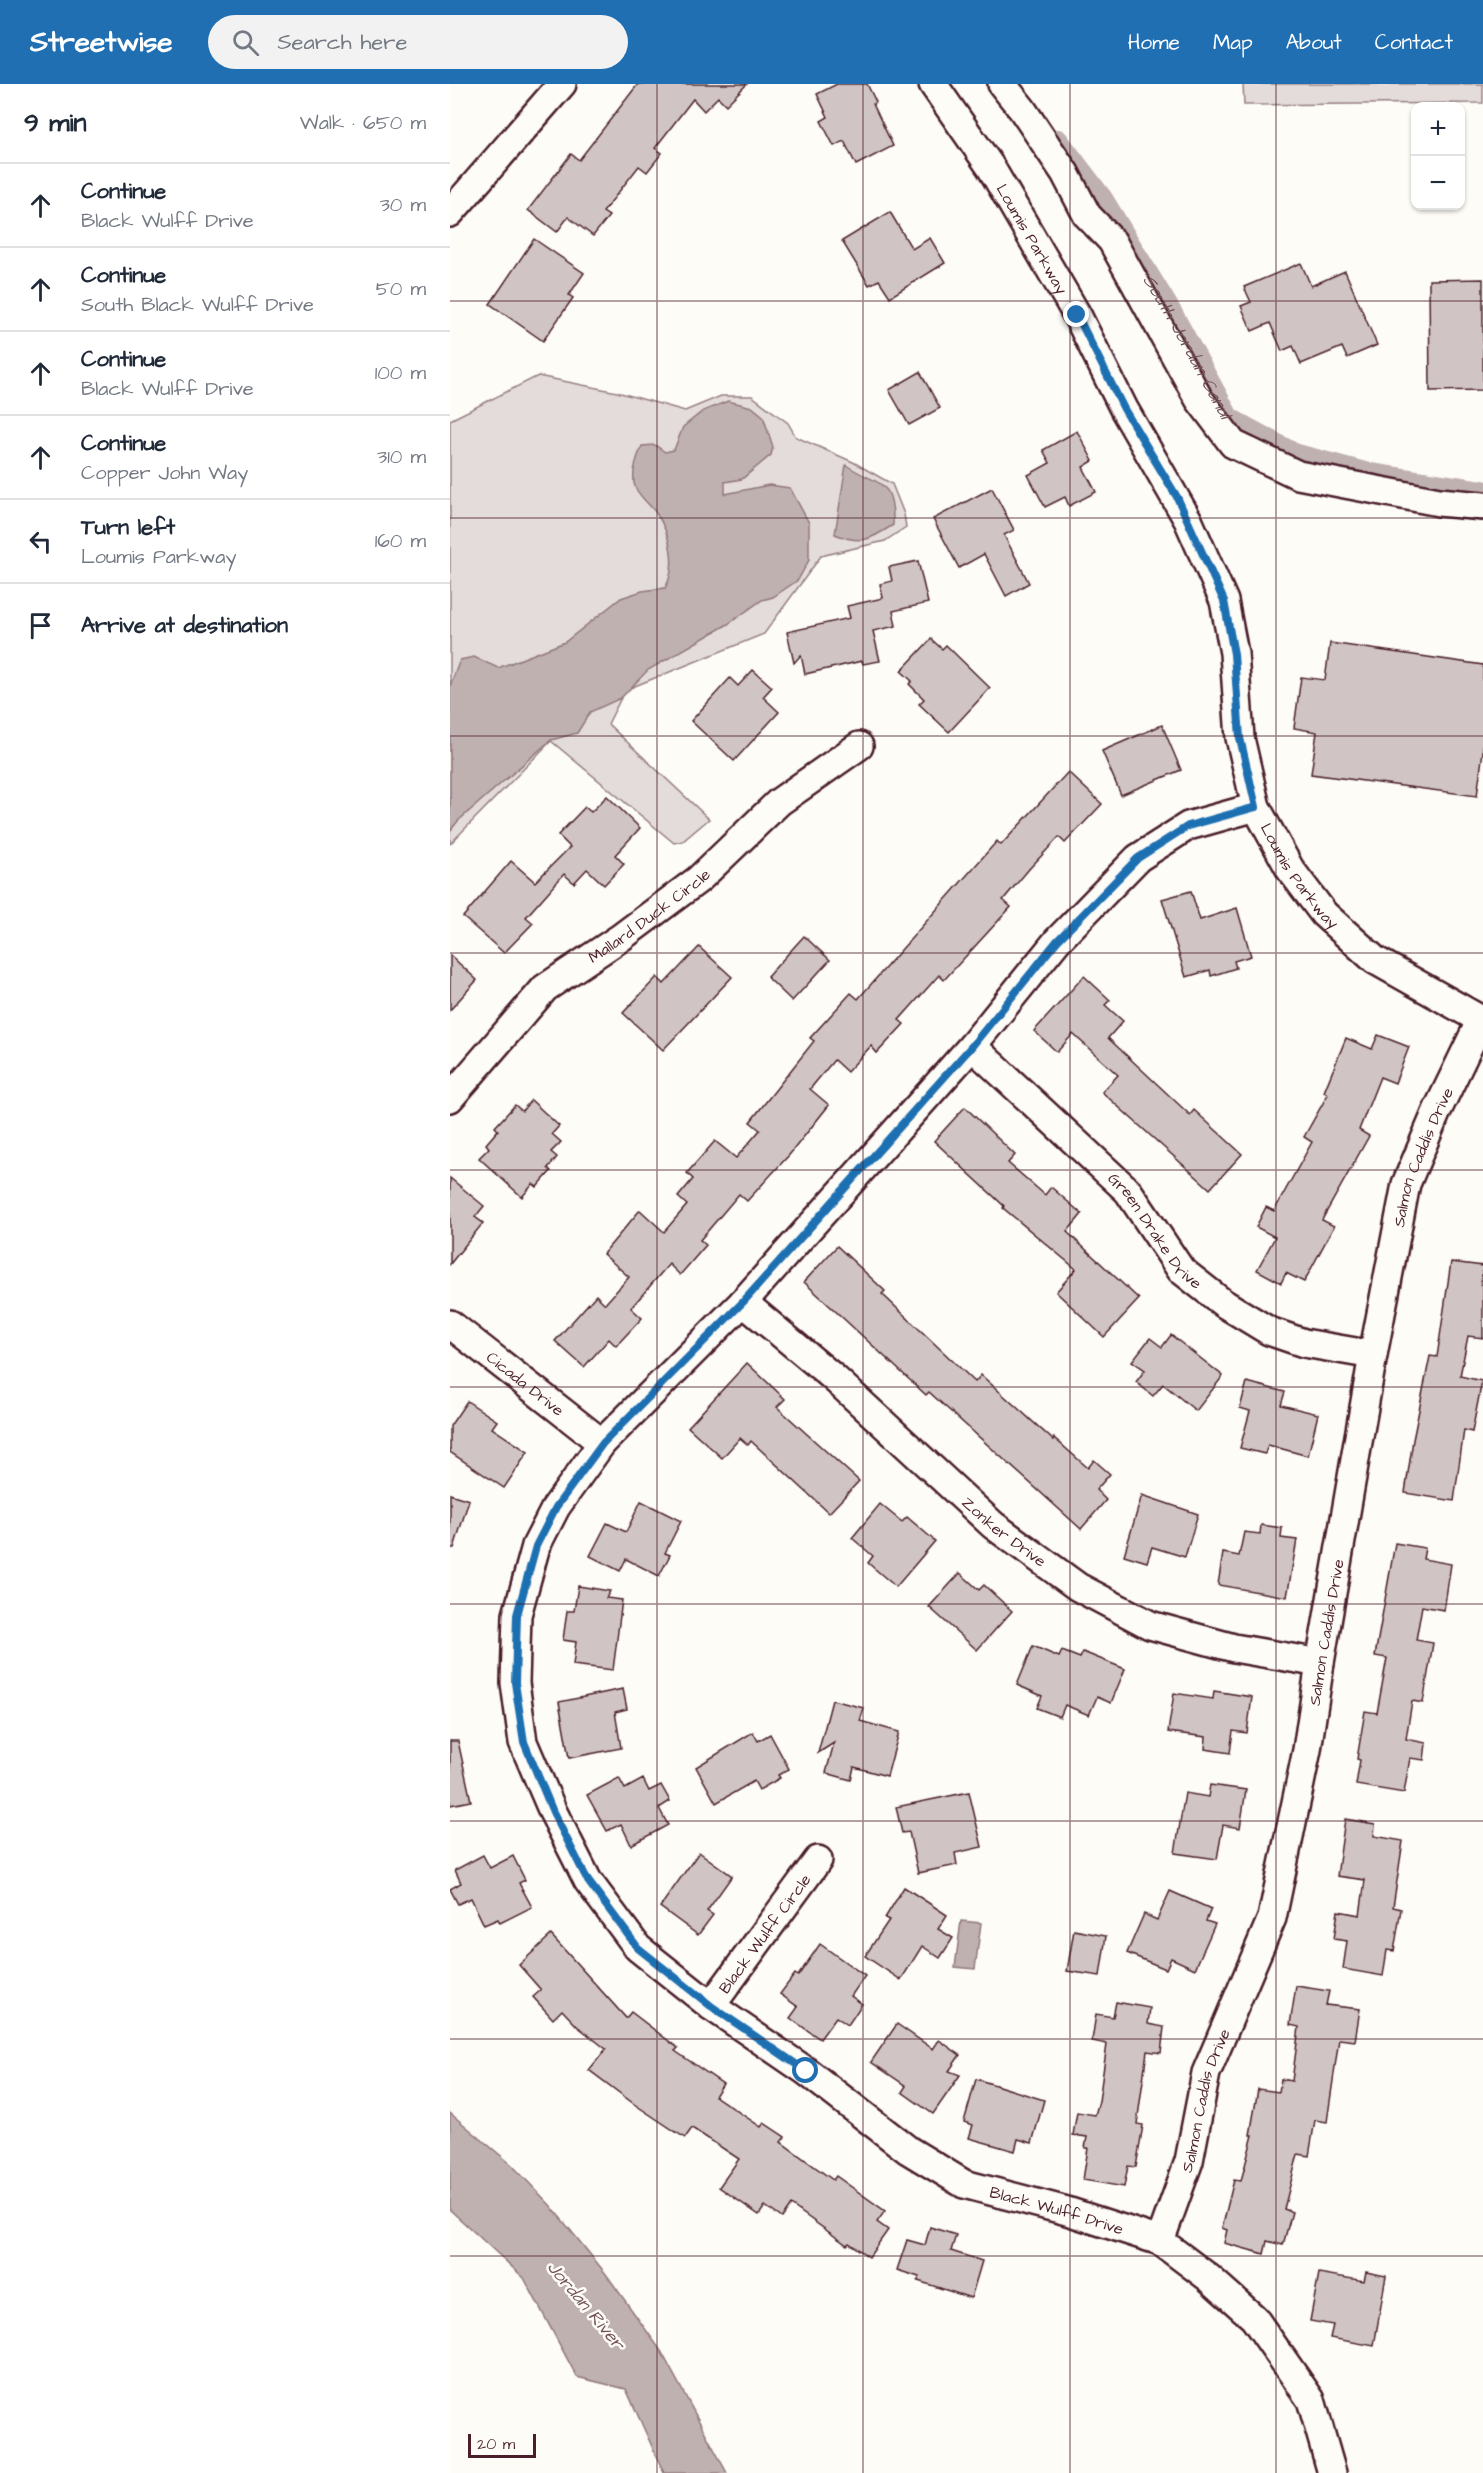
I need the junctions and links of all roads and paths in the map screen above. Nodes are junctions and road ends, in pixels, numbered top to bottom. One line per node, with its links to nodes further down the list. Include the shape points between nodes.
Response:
1 (562, 84): 4 (street)
2 (933, 84): 7 (street, Loumis Parkway, via 996,175 1188,520 1224,601 1234,654 1240,738)
3 (1002, 84): 5 (street, via 1059,164 1087,215 1112,241 1199,399 1233,444 1298,475 1439,502)
4 (450, 213)
5 (1483, 506)
6 (859, 746): 10 (street, Mallard Duck Circle, via 779,802 699,879 545,988)
7 (1256, 807): 8 (street, Loumis Parkway, via 1290,869 1324,915 1375,960); 9 (street, via 1188,826 1138,858 1057,941)
8 (1482, 1021): 13 (street, Salmon Caddis Drive, via 1406,1184)
9 (972, 1046): 11 (street); 13 (street, Green Drake Drive, via 1128,1191 1181,1270 1223,1303 1269,1331 1304,1343)
10 (450, 1098)
11 (743, 1302): 14 (street); 15 (street, Zonker Drive, via 834,1378 993,1525 1078,1587 1150,1625 1234,1648)
12 (450, 1324): 14 (street, Cicada Drive)
13 (1373, 1355): 15 (street, Salmon Caddis Drive)
14 (603, 1443): 17 (street, Black Wulff Drive, via 556,1507 536,1546 517,1615 515,1683 524,1742 588,1881 638,1948)
15 (1320, 1663): 18 (street, Salmon Caddis Drive, via 1307,1750 1272,1918 1206,2073 1189,2161)
16 (818, 1860): 17 (street, Black Wulff Circle)
17 (711, 2006): 18 (street, Black Wulff Drive, via 806,2071 908,2150 964,2184)
18 (1160, 2241): 19 (street, Black Wulff Drive, via 1254,2318 1311,2400)
19 (1332, 2473)

